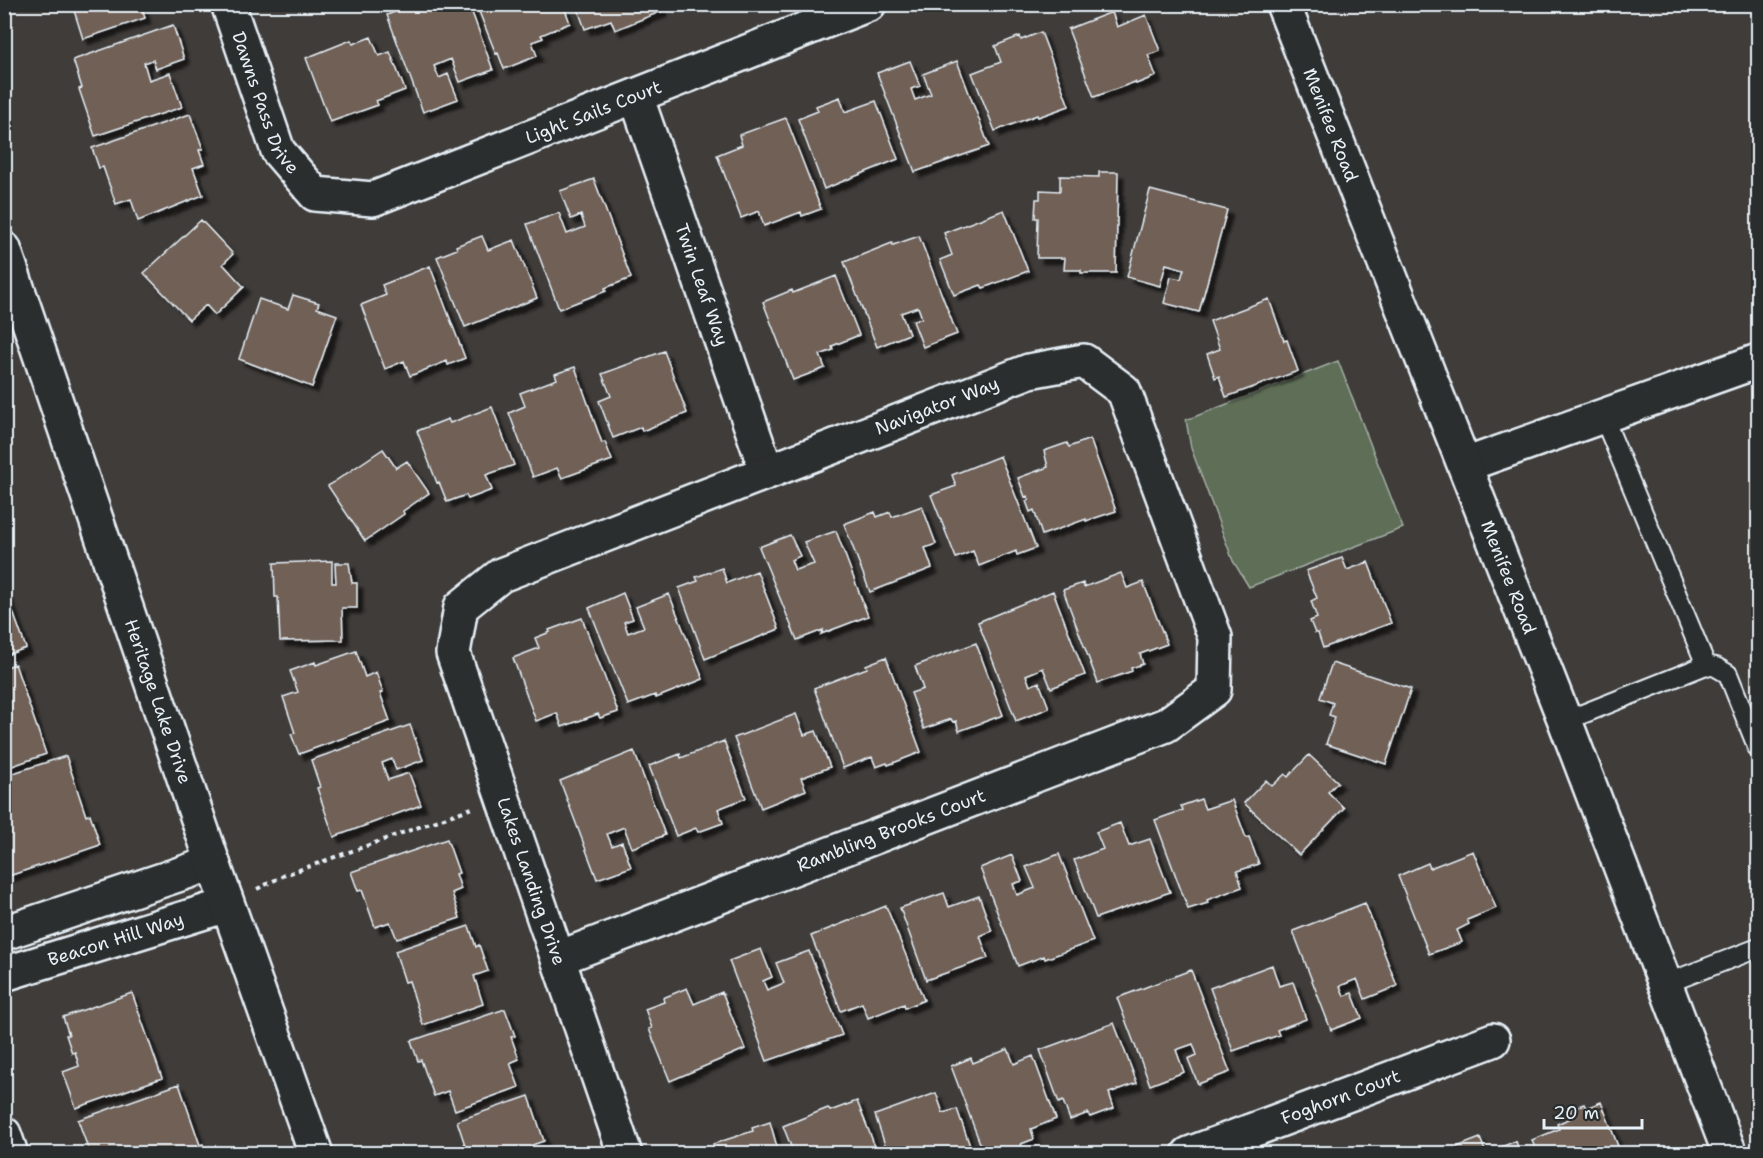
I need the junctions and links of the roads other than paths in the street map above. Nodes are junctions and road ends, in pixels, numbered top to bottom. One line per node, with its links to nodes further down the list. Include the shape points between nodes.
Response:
1 (228, 4): 5 (street, Dawns Pass Drive, via 278,151)
2 (869, 4): 4 (street, Light Sails Court)
3 (1283, 4): 9 (street, Menifee Road)
4 (636, 96): 5 (street, Light Sails Court, via 373,199); 10 (street, Twin Leaf Way)
5 (315, 194)
6 (4, 249): 16 (street, Heritage Lake Drive)
7 (1758, 361): 8 (street)
8 (1603, 416): 9 (street); 12 (lane)
9 (1465, 465): 14 (street, Menifee Road)
10 (767, 472): 11 (street, Navigator Way, via 501,575); 13 (street, Navigator Way, via 1029,371 1084,361 1124,391 1215,637)
11 (460, 607): 20 (street, Lakes Landing Drive, via 453,653)
12 (1706, 665): 14 (lane); 15 (lane, via 1728,674)
13 (1214, 690): 20 (street, Rambling Brooks Court, via 1166,725)
14 (1564, 721): 22 (street, Menifee Road)
15 (1758, 749)
16 (213, 863): 17 (street, Heritage Lake Drive); 18 (street)
17 (227, 905): 21 (street, Beacon Hill Way); 26 (street, Heritage Lake Drive)
18 (4, 933)
19 (1758, 948): 22 (lane)
20 (559, 958): 27 (street, Lakes Landing Drive)
21 (4, 974)
22 (1665, 984): 29 (street, Menifee Road)
23 (1493, 1040): 28 (street, Foghorn Court)
24 (4, 1134): 25 (street)
25 (11, 1154)
26 (316, 1154)
27 (626, 1154)
28 (1189, 1154)
29 (1730, 1154)

